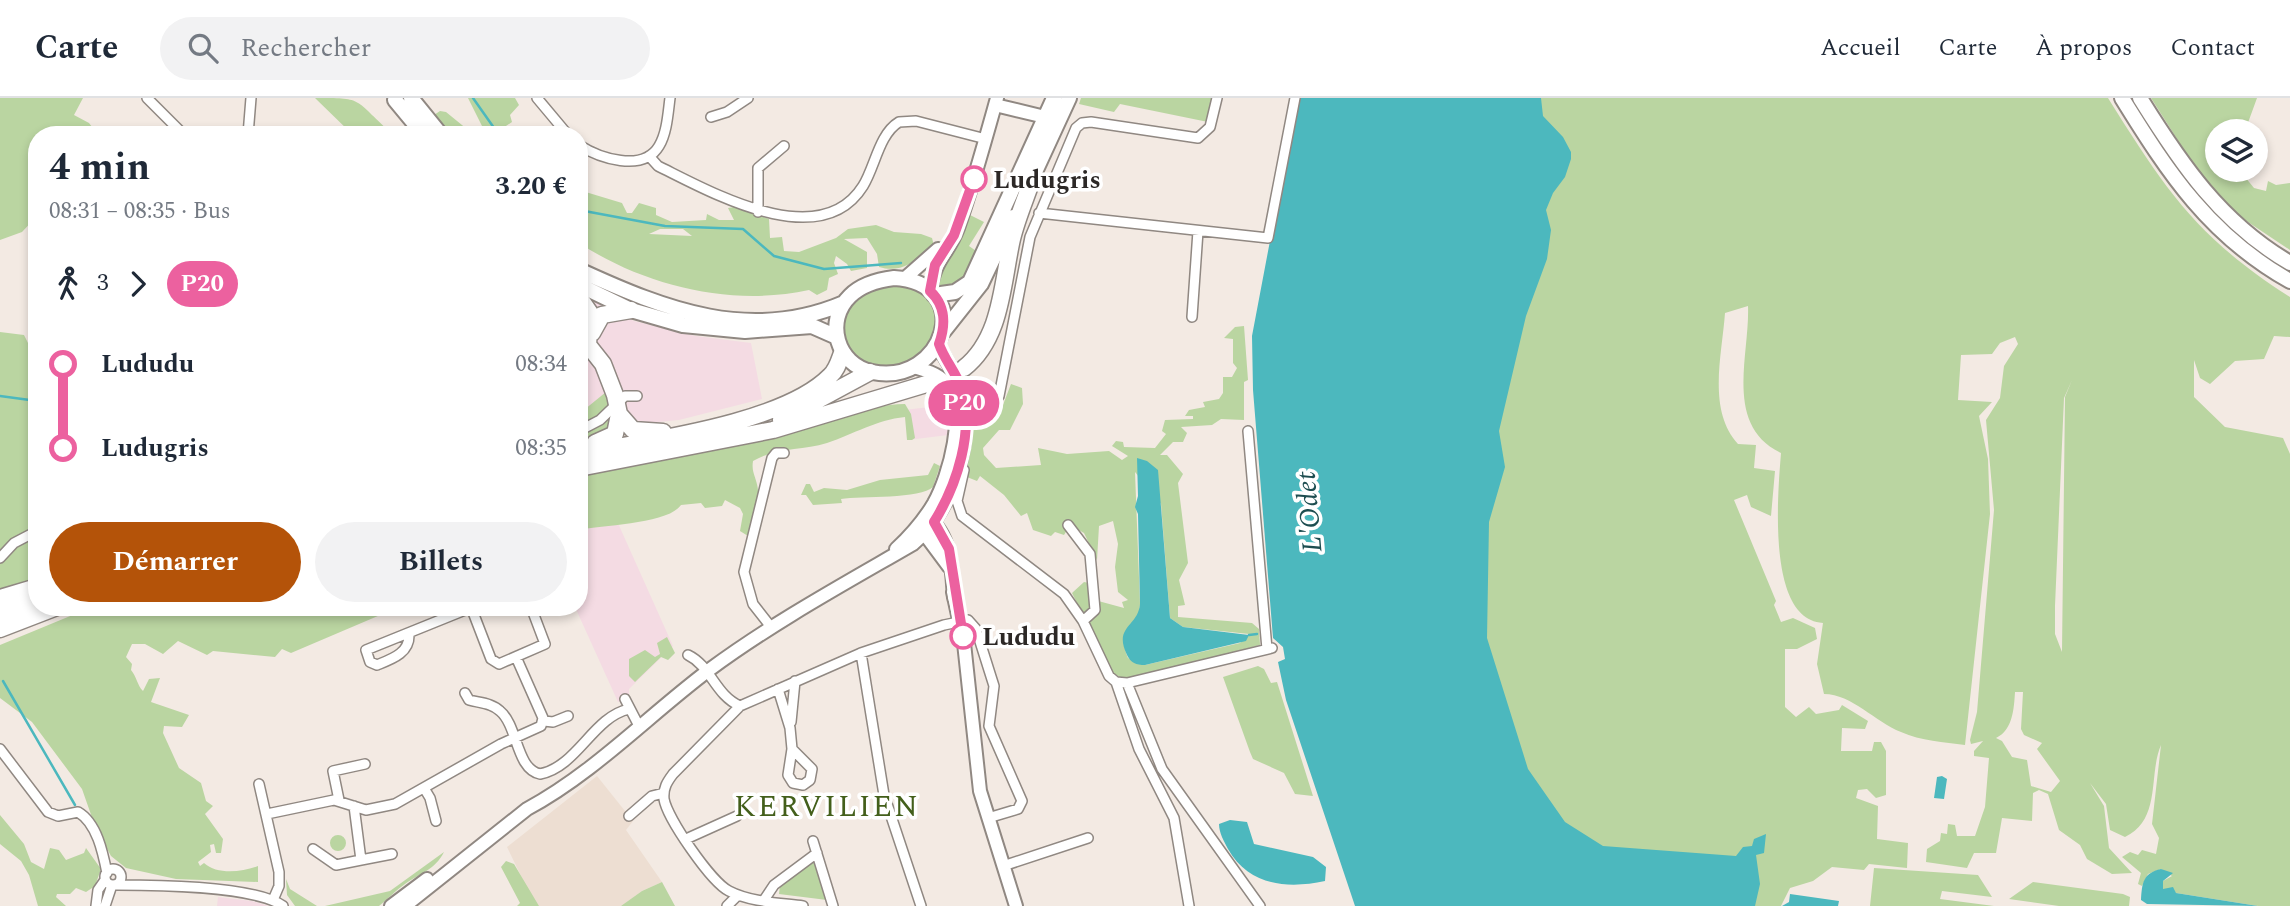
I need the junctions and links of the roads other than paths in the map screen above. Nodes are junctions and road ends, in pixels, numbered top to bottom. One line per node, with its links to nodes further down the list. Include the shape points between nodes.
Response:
1 (147, 98): 17 (street)
2 (251, 98): 18 (street)
3 (411, 98): 20 (main road)
4 (537, 98): 21 (street)
5 (670, 98): 25 (street, via 662,140)
6 (748, 98): 15 (street)
7 (1054, 98): 16 (main road)
8 (1069, 98): 26 (main road)
9 (1217, 98): 28 (street, via 1210,127 1198,138 1091,122 1079,125)
10 (1295, 98): 30 (street, via 1268,238)
11 (2122, 98): 34 (main road, via 2190,200 2251,257)
12 (2140, 98): 31 (main road, via 2186,170 2224,215)
13 (395, 99): 19 (main road)
14 (996, 102): 16 (street); 22 (street)
15 (711, 117)
16 (1045, 117): 36 (main road, via 970,282 955,292)
17 (175, 126)
18 (249, 126)
19 (417, 126)
20 (433, 126)
21 (560, 126)
22 (986, 139): 27 (street, via 903,120 886,134 861,190 842,205 820,214); 29 (street)
23 (784, 146): 27 (street, via 758,168)
24 (588, 148): 25 (street, via 619,160)
25 (649, 156): 27 (street, via 658,166)
26 (1033, 177): 41 (main road, via 981,285); 45 (highway, via 1015,229 992,330 981,351)
27 (758, 212)
28 (1039, 213): 30 (street); 49 (street, via 1023,266)
29 (962, 214): 33 (street, via 936,253); 36 (street, via 935,265)
30 (1198, 231): 40 (street)
31 (2290, 263)
32 (588, 274): 37 (main road, via 703,318 781,319)
33 (904, 279): 36 (main road); 37 (main road, via 868,284)
34 (2290, 281)
35 (588, 289): 39 (main road)
36 (932, 293): 41 (main road, via 943,312)
37 (844, 303): 43 (main road, via 838,318)
38 (588, 310): 42 (highway)
39 (631, 310): 42 (highway, via 602,315); 43 (main road, via 713,330 812,326)
40 (1192, 317)
41 (941, 338): 44 (main road, via 926,358); 50 (street)
42 (588, 342): 51 (highway, via 607,372)
43 (840, 345): 46 (main road, via 851,363); 55 (highway, via 833,373 802,396)
44 (912, 367): 46 (main road); 50 (street, via 942,379)
45 (964, 368)
46 (870, 372): 57 (highway, via 777,421)
47 (933, 382): 57 (highway, via 784,427)
48 (637, 396): 51 (street, via 628,395)
49 (996, 402): 50 (street, via 985,408); 52 (street, via 985,417)
50 (964, 406): 52 (street)
51 (618, 408): 53 (street); 55 (highway, via 633,430); 56 (highway, via 618,429 612,437)
52 (960, 422): 60 (street); 60 (street)
53 (588, 426)
54 (1248, 431): 85 (street, via 1260,623 1270,649)
55 (687, 433): 58 (highway)
56 (588, 444)
57 (671, 451): 61 (highway)
58 (588, 452)
59 (784, 453): 76 (street, via 772,458 744,572 753,604)
60 (953, 465): 62 (street); 75 (street, via 964,470 957,501 962,516 1059,589)
61 (588, 466)
62 (925, 524): 74 (street, via 950,567); 76 (street, via 888,557)
63 (1068, 525): 75 (street, via 1091,558 1095,611)
64 (28, 536): 65 (street)
65 (0, 558)
66 (28, 590): 67 (highway)
67 (0, 598)
68 (28, 603): 69 (highway)
69 (0, 614)
70 (34, 616): 77 (highway)
71 (451, 616): 78 (street)
72 (473, 616): 81 (street, via 492,661 499,664)
73 (535, 616): 81 (street, via 546,643)
74 (957, 621): 79 (street); 109 (street, via 958,653 967,684 979,776); 109 (street, via 972,622 976,629 995,690 989,726 1022,801 1018,809)
75 (1083, 621): 84 (street, via 1105,671)
76 (771, 627): 82 (street)
77 (0, 629)
78 (408, 634): 78 (street, via 366,650 370,662 377,665 401,654)
79 (861, 653): 83 (street); 132 (street, via 884,795)
80 (688, 655): 82 (street)
81 (516, 657): 94 (street)
82 (708, 671): 88 (street); 95 (street)
83 (795, 681): 86 (street); 96 (street)
84 (1116, 681): 85 (street); 135 (street, via 1139,748 1174,818)
85 (1127, 683): 136 (street, via 1162,769)
86 (778, 690): 90 (street); 96 (street)
87 (465, 693): 97 (street, via 469,700 502,712)
88 (725, 697): 90 (street); 92 (street)
89 (625, 699): 91 (street)
90 (740, 706): 92 (street)
91 (629, 709): 95 (street); 97 (street, via 609,716 545,774 530,770)
92 (729, 714): 103 (street, via 673,774)
93 (568, 716): 94 (street)
94 (544, 721): 97 (street)
95 (638, 725): 111 (street, via 549,797)
96 (790, 728): 99 (street)
97 (515, 737): 102 (street)
98 (0, 748): 120 (street, via 48,812 82,814)
99 (792, 749)
100 (365, 764): 104 (street, via 333,771)
101 (259, 783): 106 (street)
102 (424, 788): 105 (street, via 396,804 369,810); 110 (street)
103 (664, 793): 107 (street, via 652,796); 113 (street, via 668,811)
104 (339, 800): 105 (street); 106 (street)
105 (354, 806): 118 (street)
106 (267, 814): 122 (street, via 279,876)
107 (629, 816)
108 (737, 816): 113 (street)
109 (991, 818): 119 (street)
110 (436, 821)
111 (505, 826): 127 (street); 128 (street)
112 (1087, 838): 119 (street)
113 (686, 839): 121 (street, via 717,882)
114 (813, 841): 116 (street)
115 (313, 849): 118 (street, via 337,865)
116 (817, 853): 123 (street, via 774,885); 131 (street)
117 (392, 854): 118 (street)
118 (361, 860)
119 (1006, 865): 133 (street); 134 (street)
120 (113, 878): 122 (street, via 142,885 245,892); 124 (street, via 98,890); 125 (street)
121 (738, 895): 123 (street); 129 (street)
122 (273, 900): 126 (street)
123 (764, 900): 130 (street)
124 (96, 906)
125 (104, 906)
126 (283, 906)
127 (391, 906)
128 (405, 906)
129 (727, 906)
130 (803, 906)
131 (833, 906)
132 (921, 906)
133 (1017, 906)
134 (1023, 906)
135 (1189, 906)
136 (1260, 906)

